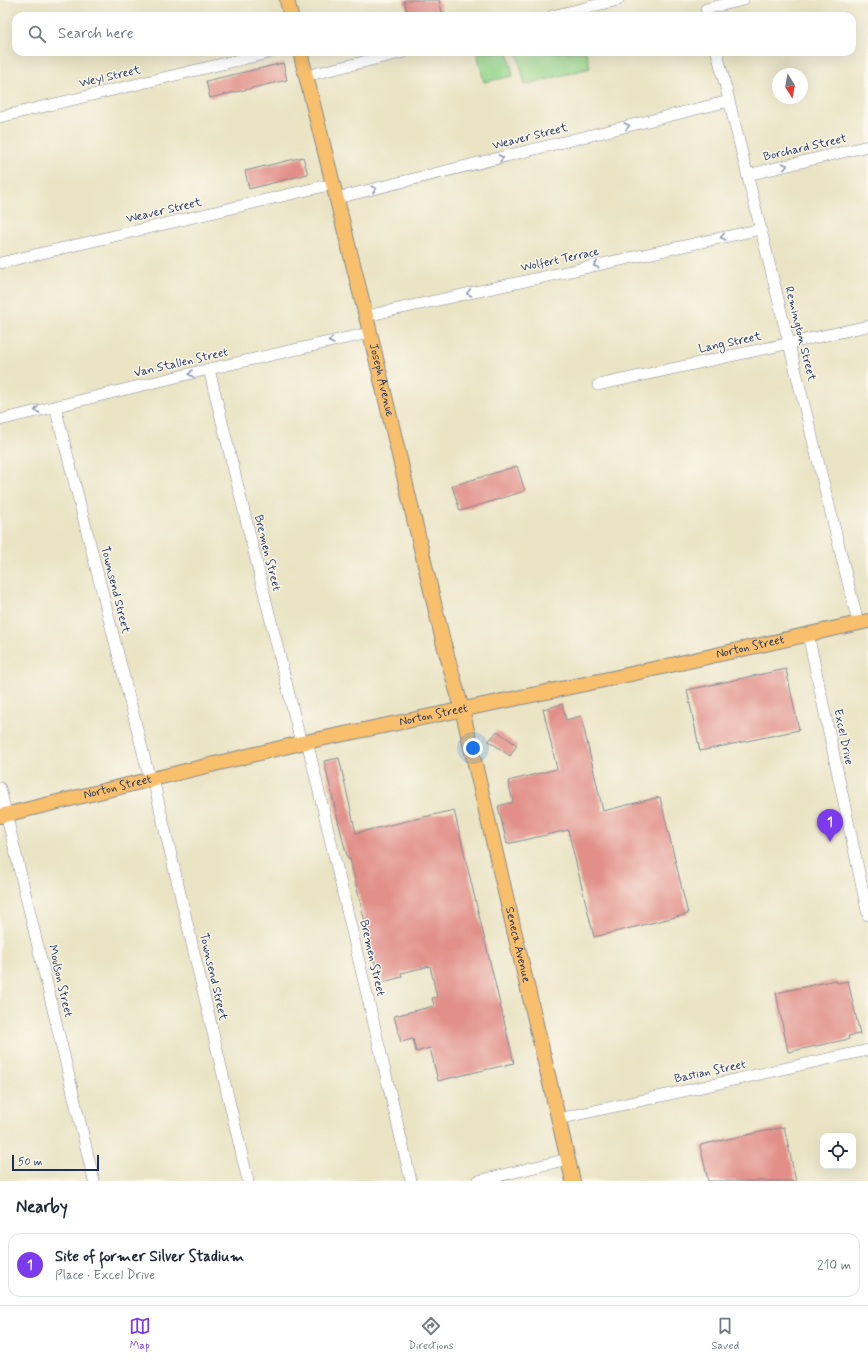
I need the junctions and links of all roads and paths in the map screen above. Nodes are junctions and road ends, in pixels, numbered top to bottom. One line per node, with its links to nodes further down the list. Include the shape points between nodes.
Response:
1 (287, 0): 5 (main road)
2 (618, 0): 6 (street)
3 (743, 0): 4 (street)
4 (706, 8)
5 (290, 12)
6 (568, 12)
7 (255, 56): 13 (street, Weyl Street)
8 (301, 56): 11 (main road, Joseph Avenue)
9 (388, 56): 11 (street)
10 (718, 56): 12 (street, Remington Street)
11 (306, 76): 16 (main road, Joseph Avenue)
12 (729, 101): 15 (street, Remington Street); 17 (street, Weaver Street, one-way to 12)
13 (0, 117)
14 (868, 146): 15 (street, Borchard Street, one-way to 14)
15 (747, 175): 18 (street, Remington Street)
16 (333, 184): 17 (main road, Joseph Avenue); 19 (street, Weaver Street)
17 (337, 198): 20 (main road, Joseph Avenue)
18 (761, 229): 20 (street, Wolfert Terrace, one-way to 20); 23 (street, Remington Street)
19 (0, 263)
20 (366, 316): 22 (main road, Joseph Avenue)
21 (868, 326): 23 (street, Lang Street)
22 (369, 333): 24 (street, Van Stallen Street, one-way to 24); 30 (main road, Joseph Avenue)
23 (789, 343): 25 (street, Lang Street); 28 (street, Remington Street)
24 (209, 369): 26 (street, Van Stallen Street, one-way to 26); 31 (street, Bremen Street)
25 (598, 385)
26 (55, 406): 27 (street, Van Stallen Street, one-way to 27); 32 (street, Townsend Street)
27 (0, 420)
28 (863, 622): 29 (main road, Norton Street)
29 (808, 634): 30 (main road, Norton Street, via 604,680); 35 (street, Excel Drive)
30 (462, 708): 31 (main road, Norton Street); 37 (main road, Seneca Avenue)
31 (304, 742): 32 (main road, Norton Street); 41 (street, Bremen Street)
32 (151, 779): 34 (main road, Norton Street); 40 (street, Townsend Street)
33 (0, 788): 34 (street, Moulson Street)
34 (3, 816): 39 (street, Moulson Street)
35 (868, 915)
36 (868, 1050): 37 (street, Bastian Street)
37 (558, 1119): 38 (main road, Seneca Avenue)
38 (568, 1159): 42 (street); 43 (main road, Seneca Avenue)
39 (94, 1181)
40 (248, 1181)
41 (411, 1181)
42 (478, 1181)
43 (573, 1181)

